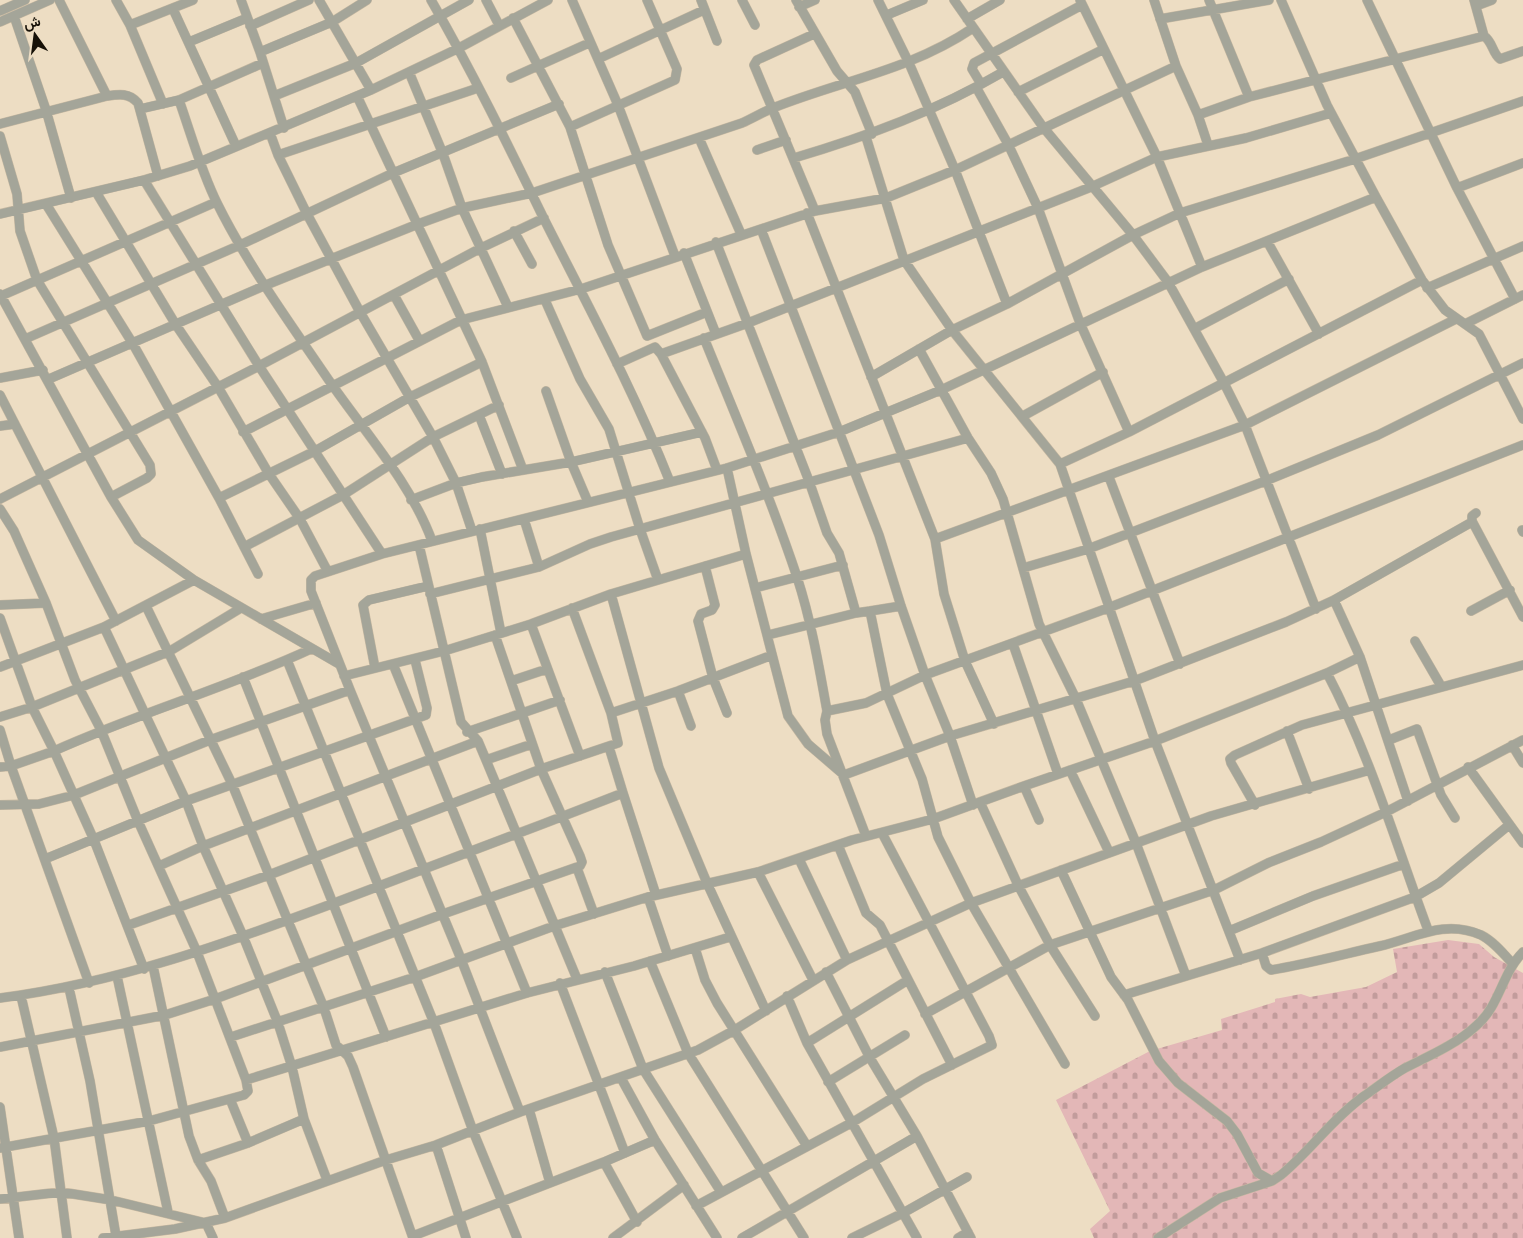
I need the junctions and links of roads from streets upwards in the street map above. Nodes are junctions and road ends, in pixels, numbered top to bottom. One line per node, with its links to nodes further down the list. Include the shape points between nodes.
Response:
1 (25, 0): 34 (street)
2 (50, 0): 38 (street)
3 (59, 0): 78 (street)
4 (116, 0): 45 (street)
5 (193, 0): 33 (street)
6 (241, 0): 43 (street)
7 (309, 0): 43 (street)
8 (319, 0): 44 (street)
9 (368, 0): 44 (street)
10 (432, 0): 36 (street)
11 (469, 0): 36 (street)
12 (486, 0): 46 (street)
13 (548, 0): 31 (street)
14 (572, 0): 54 (street)
15 (647, 0): 49 (street)
16 (742, 0): 47 (street)
17 (815, 0): 32 (street)
18 (878, 0): 37 (street)
19 (923, 0): 37 (street)
20 (954, 0): 40 (street)
21 (1000, 0): 40 (street)
22 (1154, 0): 41 (street)
23 (1209, 0): 35 (street)
24 (1269, 0): 35 (street)
25 (1281, 0): 70 (street)
26 (1367, 0): 61 (street)
27 (1492, 0): 30 (street)
28 (703, 3): 49 (street); 52 (street)
29 (1081, 3): 56 (street); 59 (street)
30 (1475, 3): 51 (street)
31 (532, 4): 39 (street)
32 (797, 4): 50 (street)
33 (173, 9): 45 (street); 53 (street)
34 (0, 11)
35 (1214, 11): 41 (street); 81 (street)
36 (440, 15): 55 (street); 62 (street)
37 (887, 15): 64 (street)
38 (14, 16): 42 (street); 90 (street)
39 (513, 18): 46 (street); 65 (street)
40 (967, 19): 48 (street)
41 (1160, 19): 66 (street)
42 (0, 22)
43 (248, 22): 53 (street); 58 (street)
44 (332, 22): 58 (street); 62 (street)
45 (130, 24): 84 (street)
46 (499, 25): 55 (street)
47 (755, 25)
48 (973, 28): 59 (street); 64 (street)
49 (660, 30): 60 (street); 87 (street, via 677,69 677,77)
50 (814, 34): 71 (street); 88 (street, via 755,63 756,73)
51 (1484, 36): 57 (street, via 1492,43 1500,59); 61 (street)
52 (717, 41)
53 (189, 42): 72 (street)
54 (589, 43): 60 (street); 65 (street)
55 (459, 48): 67 (street); 74 (street)
56 (1104, 49): 76 (street); 77 (street)
57 (1523, 51)
58 (260, 52): 63 (street)
59 (992, 54): 68 (street); 73 (street, via 972,65)
60 (598, 59): 87 (street)
61 (1394, 59): 70 (street); 101 (street)
62 (356, 62): 75 (street); 79 (street)
63 (263, 63): 72 (street); 79 (street)
64 (909, 63): 71 (street); 91 (street)
65 (538, 66): 69 (street); 85 (street)
66 (1176, 66): 76 (street); 93 (street)
67 (409, 72): 75 (street); 86 (street)
68 (1003, 72): 73 (street); 77 (street)
69 (511, 78)
70 (1316, 80): 81 (street); 92 (street)
71 (848, 83): 88 (street); 102 (street, via 858,98)
72 (210, 85): 82 (street); 108 (street)
73 (979, 86): 91 (street); 106 (street)
74 (478, 88): 86 (street); 99 (street)
75 (371, 90): 80 (street)
76 (1124, 91): 97 (street); 112 (street)
77 (1018, 92): 97 (street)
78 (107, 96): 89 (street, via 130,96); 90 (street)
79 (274, 96): 98 (street)
80 (357, 96): 94 (street); 98 (street)
81 (1249, 97): 93 (street)
82 (179, 100): 84 (street); 116 (street)
83 (1523, 101): 101 (street)
84 (163, 104): 89 (street)
85 (559, 104): 96 (street); 99 (street)
86 (423, 105): 94 (street); 110 (street)
87 (618, 105): 96 (street); 113 (street)
88 (772, 108): 104 (street, via 750,120); 105 (street)
89 (140, 109): 120 (street)
90 (46, 110): 95 (street); 127 (street)
91 (930, 111): 102 (street); 118 (street)
92 (1331, 113): 107 (street, via 1246,138); 115 (street)
93 (1198, 115): 107 (street)
94 (370, 122): 111 (street); 119 (street)
95 (0, 124)
96 (570, 127): 121 (street)
97 (1043, 127): 106 (street); 123 (street)
98 (284, 128): 100 (street)
99 (500, 130): 110 (street); 126 (street)
100 (270, 133): 108 (street); 111 (street)
101 (1430, 133): 115 (street); 124 (street)
102 (869, 135): 114 (street); 128 (street)
103 (0, 136): 134 (street, via 17,194)
104 (699, 138): 113 (street); 145 (street)
105 (786, 140): 109 (street); 114 (street)
106 (1008, 144): 118 (street); 133 (street)
107 (1208, 145): 112 (street)
108 (236, 146): 116 (street)
109 (757, 150)
110 (443, 154): 119 (street); 132 (street)
111 (278, 155): 138 (street)
112 (1157, 157): 123 (street); 136 (street)
113 (637, 158): 121 (street); 153 (street)
114 (794, 158): 135 (street)
115 (1355, 159): 129 (street); 136 (street)
116 (201, 161): 120 (street); 130 (street)
117 (1523, 164): 124 (street)
118 (954, 170): 128 (street); 143 (street)
119 (393, 173): 138 (street); 141 (street)
120 (158, 176): 122 (street)
121 (585, 176): 126 (street); 163 (street)
122 (144, 180): 125 (street); 140 (street)
123 (1091, 187): 133 (street); 146 (street)
124 (1457, 188): 155 (street)
125 (96, 192): 127 (street); 148 (street)
126 (532, 193): 132 (street); 139 (street)
127 (71, 198): 131 (street)
128 (886, 198): 135 (street); 156 (street)
129 (1376, 198): 147 (street); 168 (street)
130 (216, 202): 140 (street); 150 (street)
131 (46, 204): 134 (street); 157 (street)
132 (462, 208): 141 (street); 152 (street)
133 (1038, 208): 143 (street); 162 (street)
134 (18, 210): 137 (street); 165 (street, via 20,230)
135 (811, 212): 142 (street); 170 (street)
136 (1180, 213): 146 (street); 160 (street)
137 (0, 214)
138 (307, 214): 150 (street); 154 (street)
139 (544, 218): 144 (street); 171 (street)
140 (170, 223): 148 (street); 158 (street)
141 (418, 224): 154 (street); 161 (street)
142 (761, 229): 145 (street); 179 (street)
143 (980, 229): 156 (street); 177 (street)
144 (514, 231): 152 (street); 159 (street)
145 (740, 234): 149 (street)
146 (1133, 235): 162 (street); 166 (street)
147 (1267, 241): 160 (street); 164 (street)
148 (126, 242): 157 (street); 167 (street)
149 (716, 242): 153 (street); 186 (street)
150 (240, 245): 158 (street); 169 (street)
151 (1523, 246): 155 (street)
152 (480, 248): 161 (street); 180 (street)
153 (679, 255): 163 (street); 182 (street)
154 (331, 259): 169 (street); 181 (street)
155 (1494, 259): 168 (street); 174 (street)
156 (904, 260): 170 (street); 191 (street)
157 (81, 262): 165 (street); 176 (street)
158 (196, 264): 167 (street); 178 (street)
159 (532, 264)
160 (1202, 267): 166 (street)
161 (438, 271): 173 (street); 184 (street)
162 (1061, 274): 177 (street); 187 (street)
163 (620, 276): 171 (street); 194 (street)
164 (1289, 279): 190 (street); 193 (street)
165 (37, 280): 172 (street); 185 (street)
166 (1168, 282): 187 (street); 190 (street)
167 (152, 284): 176 (street); 189 (street)
168 (1425, 284): 183 (street, via 1439,304); 193 (street)
169 (266, 285): 178 (street); 198 (street)
170 (836, 288): 179 (street); 212 (street)
171 (580, 290): 175 (street); 205 (street)
172 (1, 295): 196 (street)
173 (394, 295): 181 (street); 197 (street)
174 (1519, 297): 188 (street)
175 (545, 300): 180 (street); 243 (street, via 580,379 609,430)
176 (108, 303): 185 (street); 199 (street)
177 (1007, 304): 191 (street)
178 (222, 305): 189 (street); 207 (street)
179 (791, 306): 186 (street); 236 (street)
180 (508, 307): 184 (street)
181 (360, 312): 198 (street); 202 (street)
182 (707, 312): 192 (street); 194 (street)
183 (1456, 319): 188 (street); 231 (street)
184 (461, 320): 197 (street); 203 (street)
185 (62, 322): 196 (street); 204 (street)
186 (748, 323): 192 (street); 242 (street)
187 (1080, 323): 208 (street); 210 (street)
188 (1465, 324): 211 (street, via 1479,334)
189 (176, 325): 199 (street); 217 (street)
190 (1194, 329): 215 (street)
191 (952, 330): 200 (street); 208 (street)
192 (716, 334): 195 (street)
193 (1319, 334): 215 (street)
194 (647, 336): 201 (street)
195 (704, 338): 201 (street); 247 (street)
196 (25, 339): 209 (street)
197 (419, 340): 202 (street)
198 (304, 343): 207 (street); 216 (street)
199 (133, 344): 204 (street); 223 (street)
200 (919, 349): 212 (street); 219 (street)
201 (658, 351): 205 (street); 235 (street)
202 (387, 357): 216 (street); 221 (street)
203 (482, 362): 221 (street); 222 (street)
204 (88, 363): 214 (street); 233 (street)
205 (617, 364): 240 (street)
206 (1523, 364): 211 (street)
207 (259, 366): 217 (street); 224 (street)
208 (984, 368): 219 (street); 227 (street)
209 (43, 370): 213 (street); 214 (street)
210 (1103, 372): 227 (street); 237 (street)
211 (1501, 374): 228 (street); 259 (street, via 1378,435)
212 (871, 377): 225 (street)
213 (0, 378)
214 (49, 379): 245 (street)
215 (1224, 383): 231 (street); 237 (street)
216 (333, 386): 224 (street); 230 (street)
217 (218, 387): 223 (street); 234 (street)
218 (546, 390): 248 (street)
219 (942, 390): 225 (street); 239 (street)
220 (0, 394): 229 (street)
221 (410, 397): 230 (street); 238 (street)
222 (499, 406): 226 (street); 253 (street)
223 (170, 410): 233 (street); 268 (street)
224 (288, 410): 234 (street); 244 (street)
225 (885, 414): 236 (street); 246 (street)
226 (478, 415): 238 (street); 256 (street)
227 (1023, 416): 249 (street)
228 (1523, 419)
229 (15, 424): 232 (street); 258 (street)
230 (362, 425): 244 (street); 250 (street)
231 (1245, 425): 257 (street); 259 (street)
232 (0, 426)
233 (131, 432): 245 (street); 267 (street, via 150,465 150,474)
234 (243, 432): 255 (street)
235 (702, 432): 240 (street); 254 (street)
236 (839, 432): 242 (street); 252 (street)
237 (1129, 432): 249 (street)
238 (434, 437): 250 (street); 262 (street)
239 (968, 438): 246 (street); 274 (street, via 991,473)
240 (654, 444): 243 (street); 261 (street)
241 (1523, 445): 281 (street)
242 (796, 447): 247 (street); 260 (street)
243 (616, 451): 248 (street); 264 (street)
244 (315, 452): 255 (street); 266 (street)
245 (89, 454): 258 (street); 267 (street)
246 (902, 456): 252 (street); 280 (street)
247 (752, 460): 251 (street); 265 (street)
248 (571, 462): 253 (street); 271 (street)
249 (1060, 464): 263 (street)
250 (390, 466): 266 (street); 270 (street)
251 (727, 468): 254 (street); 272 (street)
252 (852, 469): 260 (street); 308 (street, via 879,536)
253 (523, 470): 256 (street)
254 (717, 470): 261 (street)
255 (268, 474): 268 (street); 275 (street)
256 (502, 474): 262 (street)
257 (1108, 476): 263 (street); 279 (street)
258 (41, 477): 269 (street); 319 (street)
259 (1268, 480): 279 (street); 281 (street)
260 (809, 481): 265 (street); 288 (street, via 827,533 840,553)
261 (670, 482): 264 (street)
262 (456, 483): 270 (street); 278 (street)
263 (1070, 488): 274 (street); 285 (street)
264 (629, 493): 271 (street); 277 (street)
265 (766, 493): 272 (street); 294 (street)
266 (343, 495): 275 (street); 286 (street)
267 (111, 497): 296 (street, via 138,540)
268 (219, 498): 284 (street)
269 (0, 499)
270 (411, 500): 282 (street)
271 (588, 502): 276 (street)
272 (734, 502): 277 (street); 287 (street)
273 (0, 509): 304 (street, via 14,531)
274 (1008, 514): 280 (street); 291 (street)
275 (300, 519): 284 (street); 292 (street)
276 (524, 519): 278 (street); 290 (street)
277 (640, 529): 290 (street, via 590,544); 297 (street)
278 (476, 530): 282 (street); 295 (street)
279 (1130, 532): 285 (street); 301 (street)
280 (935, 539): 336 (street, via 944,594)
281 (1288, 539): 301 (street); 312 (street)
282 (432, 541): 283 (street)
283 (419, 545): 286 (street); 299 (street)
284 (244, 547): 293 (street)
285 (1088, 549): 291 (street); 311 (street)
286 (382, 554): 292 (street)
287 (746, 554): 289 (street); 298 (street)
288 (843, 565): 294 (street); 315 (street)
289 (705, 566): 297 (street); 350 (street, via 715,605 712,610 701,614 698,621)
290 (539, 567): 295 (street)
291 (1023, 568): 323 (street)
292 (327, 570): 305 (street, via 311,580)
293 (258, 574)
294 (797, 578): 298 (street); 321 (street)
295 (490, 579): 299 (street); 324 (street)
296 (194, 580): 307 (street); 309 (street)
297 (658, 580): 302 (street)
298 (755, 588): 325 (street)
299 (429, 590): 331 (street); 343 (street, via 369,600 363,604)
300 (1510, 590): 303 (street, via 1474,518); 314 (street); 316 (street)
301 (1152, 591): 311 (street); 340 (street)
302 (612, 594): 310 (street); 361 (street)
303 (1334, 600): 312 (street); 333 (street)
304 (46, 602): 306 (street); 328 (street)
305 (316, 603): 318 (street); 338 (street)
306 (0, 605)
307 (146, 606): 319 (street); 330 (street)
308 (901, 606): 313 (street); 347 (street)
309 (241, 608): 318 (street); 330 (street)
310 (572, 608): 320 (street); 369 (street)
311 (1108, 608): 323 (street); 352 (street)
312 (1316, 608): 340 (street)
313 (870, 611): 315 (street); 357 (street)
314 (1471, 611)
315 (856, 613): 321 (street)
316 (1523, 617)
317 (0, 618): 337 (street)
318 (261, 619): 329 (street)
319 (116, 621): 322 (street)
320 (531, 624): 324 (street); 344 (street)
321 (810, 624): 325 (street); 365 (street)
322 (104, 627): 328 (street); 345 (street)
323 (1043, 632): 327 (street); 360 (street)
324 (498, 634): 331 (street); 351 (street)
325 (768, 635): 332 (street)
326 (1415, 641): 353 (street)
327 (1013, 644): 336 (street); 366 (street)
328 (62, 645): 337 (street); 354 (street)
329 (311, 649): 334 (street); 338 (street)
330 (170, 651): 345 (street); 358 (street)
331 (444, 652): 335 (street); 380 (street, via 461,722)
332 (772, 655): 350 (street); 409 (street, via 792,724 808,744)
333 (1360, 657): 346 (street); 362 (street)
334 (287, 660): 349 (street); 364 (street)
335 (415, 660): 339 (street); 373 (street, via 428,712)
336 (965, 661): 347 (street); 375 (street)
337 (15, 662): 342 (street); 363 (street)
338 (339, 664): 348 (street)
339 (393, 664): 343 (street); 373 (street)
340 (1180, 664): 352 (street)
341 (1523, 665): 353 (street)
342 (0, 667)
343 (375, 668): 348 (street)
344 (547, 669): 351 (street); 359 (street)
345 (125, 670): 354 (street); 367 (street)
346 (1328, 673): 371 (street); 387 (street)
347 (925, 675): 357 (street); 382 (street)
348 (344, 676): 355 (street)
349 (243, 677): 358 (street); 374 (street)
350 (713, 678): 356 (street); 370 (street)
351 (511, 681): 368 (street)
352 (1134, 681): 360 (street); 387 (street)
353 (1441, 686): 362 (street)
354 (80, 688): 363 (street); 378 (street)
355 (350, 690): 364 (street); 381 (street)
356 (678, 691): 361 (street); 376 (street)
357 (887, 694): 365 (street, via 858,706); 391 (street)
358 (192, 697): 367 (street); 383 (street)
359 (560, 700): 368 (street); 394 (street)
360 (1076, 700): 366 (street); 396 (street)
361 (641, 703): 369 (street); 459 (street, via 659,768)
362 (1376, 705): 371 (street); 384 (street)
363 (32, 707): 372 (street); 392 (street)
364 (306, 707): 374 (street); 393 (street)
365 (828, 710): 409 (street, via 826,730)
366 (1037, 711): 375 (street); 407 (street)
367 (146, 712): 378 (street); 395 (street)
368 (522, 712): 380 (street); 388 (street)
369 (610, 713): 390 (street, via 619,741)
370 (727, 713)
371 (1348, 714): 379 (street); 406 (street)
372 (0, 718)
373 (414, 718): 381 (street); 397 (street)
374 (262, 723): 383 (street); 402 (street)
375 (994, 724): 382 (street)
376 (691, 726)
377 (0, 730): 400 (street)
378 (101, 730): 392 (street); 408 (street)
379 (1287, 731): 415 (street); 424 (street, via 1230,759)
380 (467, 732): 386 (street)
381 (368, 735): 393 (street); 410 (street)
382 (950, 736): 391 (street); 422 (street)
383 (210, 740): 395 (street); 411 (street)
384 (1389, 740): 412 (street, via 1417,729); 420 (street)
385 (1523, 740): 389 (street)
386 (478, 741): 397 (street); 398 (street)
387 (1155, 741): 396 (street); 434 (street)
388 (532, 744): 398 (street); 404 (street)
389 (1512, 745): 399 (street); 403 (street)
390 (608, 747): 394 (street); 416 (street)
391 (910, 750): 409 (street); 430 (street)
392 (54, 751): 400 (street); 417 (street)
393 (323, 751): 402 (street); 418 (street)
394 (580, 756): 404 (street)
395 (164, 758): 408 (street); 419 (street)
396 (1100, 759): 405 (street); 443 (street)
397 (432, 760): 410 (street); 425 (street)
398 (486, 760): 414 (street)
399 (1523, 763)
400 (11, 766): 401 (street); 421 (street)
401 (0, 767)
402 (279, 767): 411 (street); 426 (street)
403 (1468, 767): 412 (street); 435 (street)
404 (541, 769): 414 (street); 428 (street)
405 (1070, 770): 407 (street); 447 (street)
406 (1370, 770): 415 (street); 427 (street)
407 (1058, 774): 413 (street)
408 (120, 776): 417 (street); 432 (street)
409 (844, 776): 439 (street)
410 (387, 777): 418 (street); 433 (street)
411 (232, 784): 419 (street); 436 (street)
412 (1437, 785): 420 (street); 429 (street)
413 (1024, 786): 422 (street); 431 (street)
414 (496, 787): 425 (street); 438 (street)
415 (1309, 789): 424 (street)
416 (623, 793): 428 (street); 464 (street)
417 (74, 795): 421 (street, via 39,804); 441 (street)
418 (342, 795): 426 (street); 440 (street)
419 (186, 800): 432 (street); 445 (street)
420 (1408, 800): 427 (street)
421 (25, 804): 423 (street); 449 (street)
422 (977, 804): 430 (street); 460 (street)
423 (0, 805)
424 (1255, 805): 434 (street)
425 (451, 806): 433 (street); 446 (street)
426 (297, 812): 436 (street); 448 (street)
427 (1386, 812): 451 (street); 462 (street, via 1268,862)
428 (561, 817): 438 (street); 453 (street, via 581,860 581,865)
429 (1455, 818)
430 (933, 820): 437 (street); 468 (street, via 938,837)
431 (1039, 820)
432 (138, 821): 441 (street); 452 (street)
433 (405, 824): 440 (street); 454 (street)
434 (1186, 824): 443 (street); 462 (street)
435 (1509, 825): 442 (street); 466 (street, via 1439,883)
436 (250, 828): 445 (street); 457 (street)
437 (882, 833): 439 (street); 474 (street)
438 (516, 835): 446 (street); 458 (street)
439 (866, 836): 444 (street)
440 (360, 839): 448 (street); 461 (street)
441 (94, 840): 449 (street); 475 (street)
442 (1523, 842)
443 (1136, 843): 447 (street); 470 (street)
444 (838, 845): 450 (street); 483 (street, via 866,913 878,922)
445 (203, 846): 452 (street); 463 (street)
446 (470, 852): 454 (street); 465 (street)
447 (1109, 852): 455 (street)
448 (315, 856): 457 (street); 467 (street)
449 (45, 859): 509 (street)
450 (799, 860): 456 (street); 493 (street)
451 (1404, 864): 466 (street); 480 (street, via 1313,896)
452 (158, 866): 469 (street)
453 (576, 868): 458 (street); 472 (street)
454 (424, 870): 461 (street); 471 (street)
455 (1062, 870): 460 (street); 479 (street)
456 (758, 872): 459 (street); 506 (street)
457 (269, 875): 463 (street); 473 (street)
458 (535, 882): 465 (street); 476 (street)
459 (706, 883): 464 (street); 482 (street)
460 (1018, 885): 468 (street); 485 (street)
461 (379, 886): 467 (street); 478 (street)
462 (1214, 890): 470 (street); 480 (street)
463 (223, 892): 469 (street); 481 (street)
464 (652, 896): 472 (street); 491 (street)
465 (489, 897): 471 (street); 484 (street)
466 (1415, 897): 477 (street); 489 (street)
467 (334, 903): 473 (street); 486 (street)
468 (971, 903): 474 (street); 499 (street)
469 (177, 907): 475 (street); 488 (street)
470 (1161, 908): 479 (street); 503 (street)
471 (443, 914): 478 (street); 492 (street)
472 (594, 914): 476 (street)
473 (288, 920): 481 (street); 497 (street)
474 (929, 920): 483 (street); 514 (street)
475 (129, 925): 498 (street)
476 (554, 926): 484 (street); 505 (street)
477 (1428, 930): 489 (street, via 1384,945 1271,970 1266,966); 496 (street, via 1480,935)
478 (396, 931): 486 (street); 504 (street)
479 (1089, 931): 485 (street); 515 (street, via 1111,977)
480 (1230, 931): 494 (street)
481 (243, 936): 488 (street); 508 (street)
482 (730, 937): 487 (street); 522 (street)
483 (888, 940): 493 (street); 507 (street)
484 (507, 942): 492 (street); 513 (street)
485 (1050, 945): 499 (street); 525 (street)
486 (352, 947): 497 (street); 512 (street)
487 (695, 948): 491 (street); 530 (street, via 710,990)
488 (197, 952): 498 (street); 519 (street)
489 (1262, 953): 494 (street)
490 (1522, 953): 496 (street)
491 (668, 956): 495 (street)
492 (461, 959): 504 (street); 520 (street)
493 (847, 960): 501 (street)
494 (1240, 960): 503 (street)
495 (650, 961): 500 (street); 539 (street)
496 (1512, 963): 574 (street, via 1495,1004 1478,1025 1402,1070 1352,1105 1293,1165)
497 (306, 964): 508 (street); 521 (street)
498 (149, 967): 502 (street); 524 (street)
499 (1008, 967): 514 (street); 541 (street)
500 (605, 972): 505 (street); 544 (street)
501 (826, 972): 506 (street); 526 (street)
502 (117, 976): 509 (street); 527 (street)
503 (1186, 976): 515 (street)
504 (415, 977): 512 (street); 529 (street)
505 (577, 979): 510 (street)
506 (813, 980): 517 (street)
507 (908, 980): 523 (street); 526 (street)
508 (261, 982): 519 (street); 528 (street)
509 (89, 983): 511 (street)
510 (560, 983): 513 (street); 548 (street)
511 (69, 988): 516 (street); 531 (street)
512 (369, 992): 521 (street); 534 (street)
513 (528, 992): 520 (street)
514 (965, 992): 523 (street); 542 (street, via 992,1045)
515 (1124, 995): 574 (street, via 1167,1072 1227,1121 1258,1173)
516 (21, 996): 518 (street); 535 (street)
517 (787, 996): 522 (street); 536 (street)
518 (0, 998)
519 (215, 999): 524 (street); 533 (street)
520 (479, 1007): 529 (street); 552 (street)
521 (324, 1008): 528 (street); 538 (street)
522 (766, 1010): 530 (street)
523 (925, 1014): 542 (street)
524 (165, 1015): 527 (street); 553 (street)
525 (1095, 1016)
526 (849, 1017): 536 (street); 540 (street)
527 (127, 1023): 531 (street); 555 (street)
528 (278, 1023): 533 (street); 543 (street)
529 (434, 1023): 534 (street); 558 (street)
530 (733, 1031): 539 (street); 564 (street)
531 (80, 1032): 535 (street); 557 (street)
532 (905, 1035): 540 (street)
533 (230, 1037): 546 (street)
534 (386, 1037): 538 (street)
535 (32, 1042): 537 (street); 560 (street)
536 (808, 1043): 547 (street)
537 (0, 1047)
538 (341, 1051): 543 (street); 568 (street, via 348,1056 353,1067)
539 (688, 1053): 544 (street); 571 (street)
540 (870, 1058): 547 (street); 549 (street)
541 (1065, 1064)
542 (952, 1065): 549 (street)
543 (292, 1067): 546 (street); 554 (street)
544 (643, 1070): 545 (street); 579 (street)
545 (622, 1078): 548 (street); 561 (street)
546 (246, 1080): 550 (street, via 247,1093)
547 (828, 1082): 556 (street)
548 (600, 1086): 552 (street); 566 (street)
549 (894, 1097): 556 (street); 559 (street)
550 (230, 1099): 553 (street); 562 (street)
551 (0, 1108): 565 (street)
552 (524, 1110): 558 (street); 575 (street)
553 (186, 1111): 555 (street); 567 (street, via 189,1136)
554 (304, 1119): 562 (street); 573 (street)
555 (149, 1121): 557 (street); 585 (street)
556 (852, 1122): 564 (street); 569 (street)
557 (100, 1130): 560 (street); 582 (street)
558 (473, 1132): 563 (street); 583 (street)
559 (917, 1136): 569 (street); 577 (street)
560 (54, 1138): 565 (street); 578 (street)
561 (655, 1140): 566 (street); 576 (street)
562 (248, 1143): 567 (street)
563 (436, 1145): 568 (street); 589 (street)
564 (807, 1146): 571 (street)
565 (3, 1147): 580 (street)
566 (625, 1153): 570 (street)
567 (198, 1160): 588 (street, via 209,1176)
568 (386, 1160): 573 (street); 595 (street)
569 (874, 1160): 586 (street); 587 (street)
570 (604, 1162): 575 (street); 590 (street)
571 (760, 1171): 579 (street); 586 (street)
572 (967, 1177): 577 (street)
573 (327, 1180): 588 (street)
574 (1272, 1181): 609 (street, via 1220,1198)
575 (550, 1183): 583 (street)
576 (684, 1185): 584 (street); 590 (street)
577 (946, 1188): 587 (street); 593 (street)
578 (62, 1192): 580 (street); 582 (street); 597 (street)
579 (721, 1192): 584 (street)
580 (13, 1197): 581 (street); 596 (street)
581 (0, 1199)
582 (111, 1200): 585 (street); 594 (street)
583 (500, 1202): 589 (street); 601 (street)
584 (696, 1206): 603 (street)
585 (168, 1212): 591 (street)
586 (787, 1212): 604 (street); 605 (street)
587 (903, 1213): 592 (street); 607 (street)
588 (225, 1218): 591 (street)
589 (460, 1218): 595 (street); 600 (street)
590 (638, 1222): 602 (street)
591 (206, 1223): 594 (street); 599 (street)
592 (869, 1235): 606 (street)
593 (969, 1235): 608 (street)
594 (116, 1236): 598 (street)
595 (413, 1237)
596 (19, 1238)
597 (67, 1238)
598 (103, 1238)
599 (213, 1238)
600 (466, 1238)
601 (516, 1238)
602 (613, 1238)
603 (717, 1238)
604 (742, 1238)
605 (804, 1238)
606 (852, 1238)
607 (916, 1238)
608 (958, 1238)
609 (1158, 1238)

